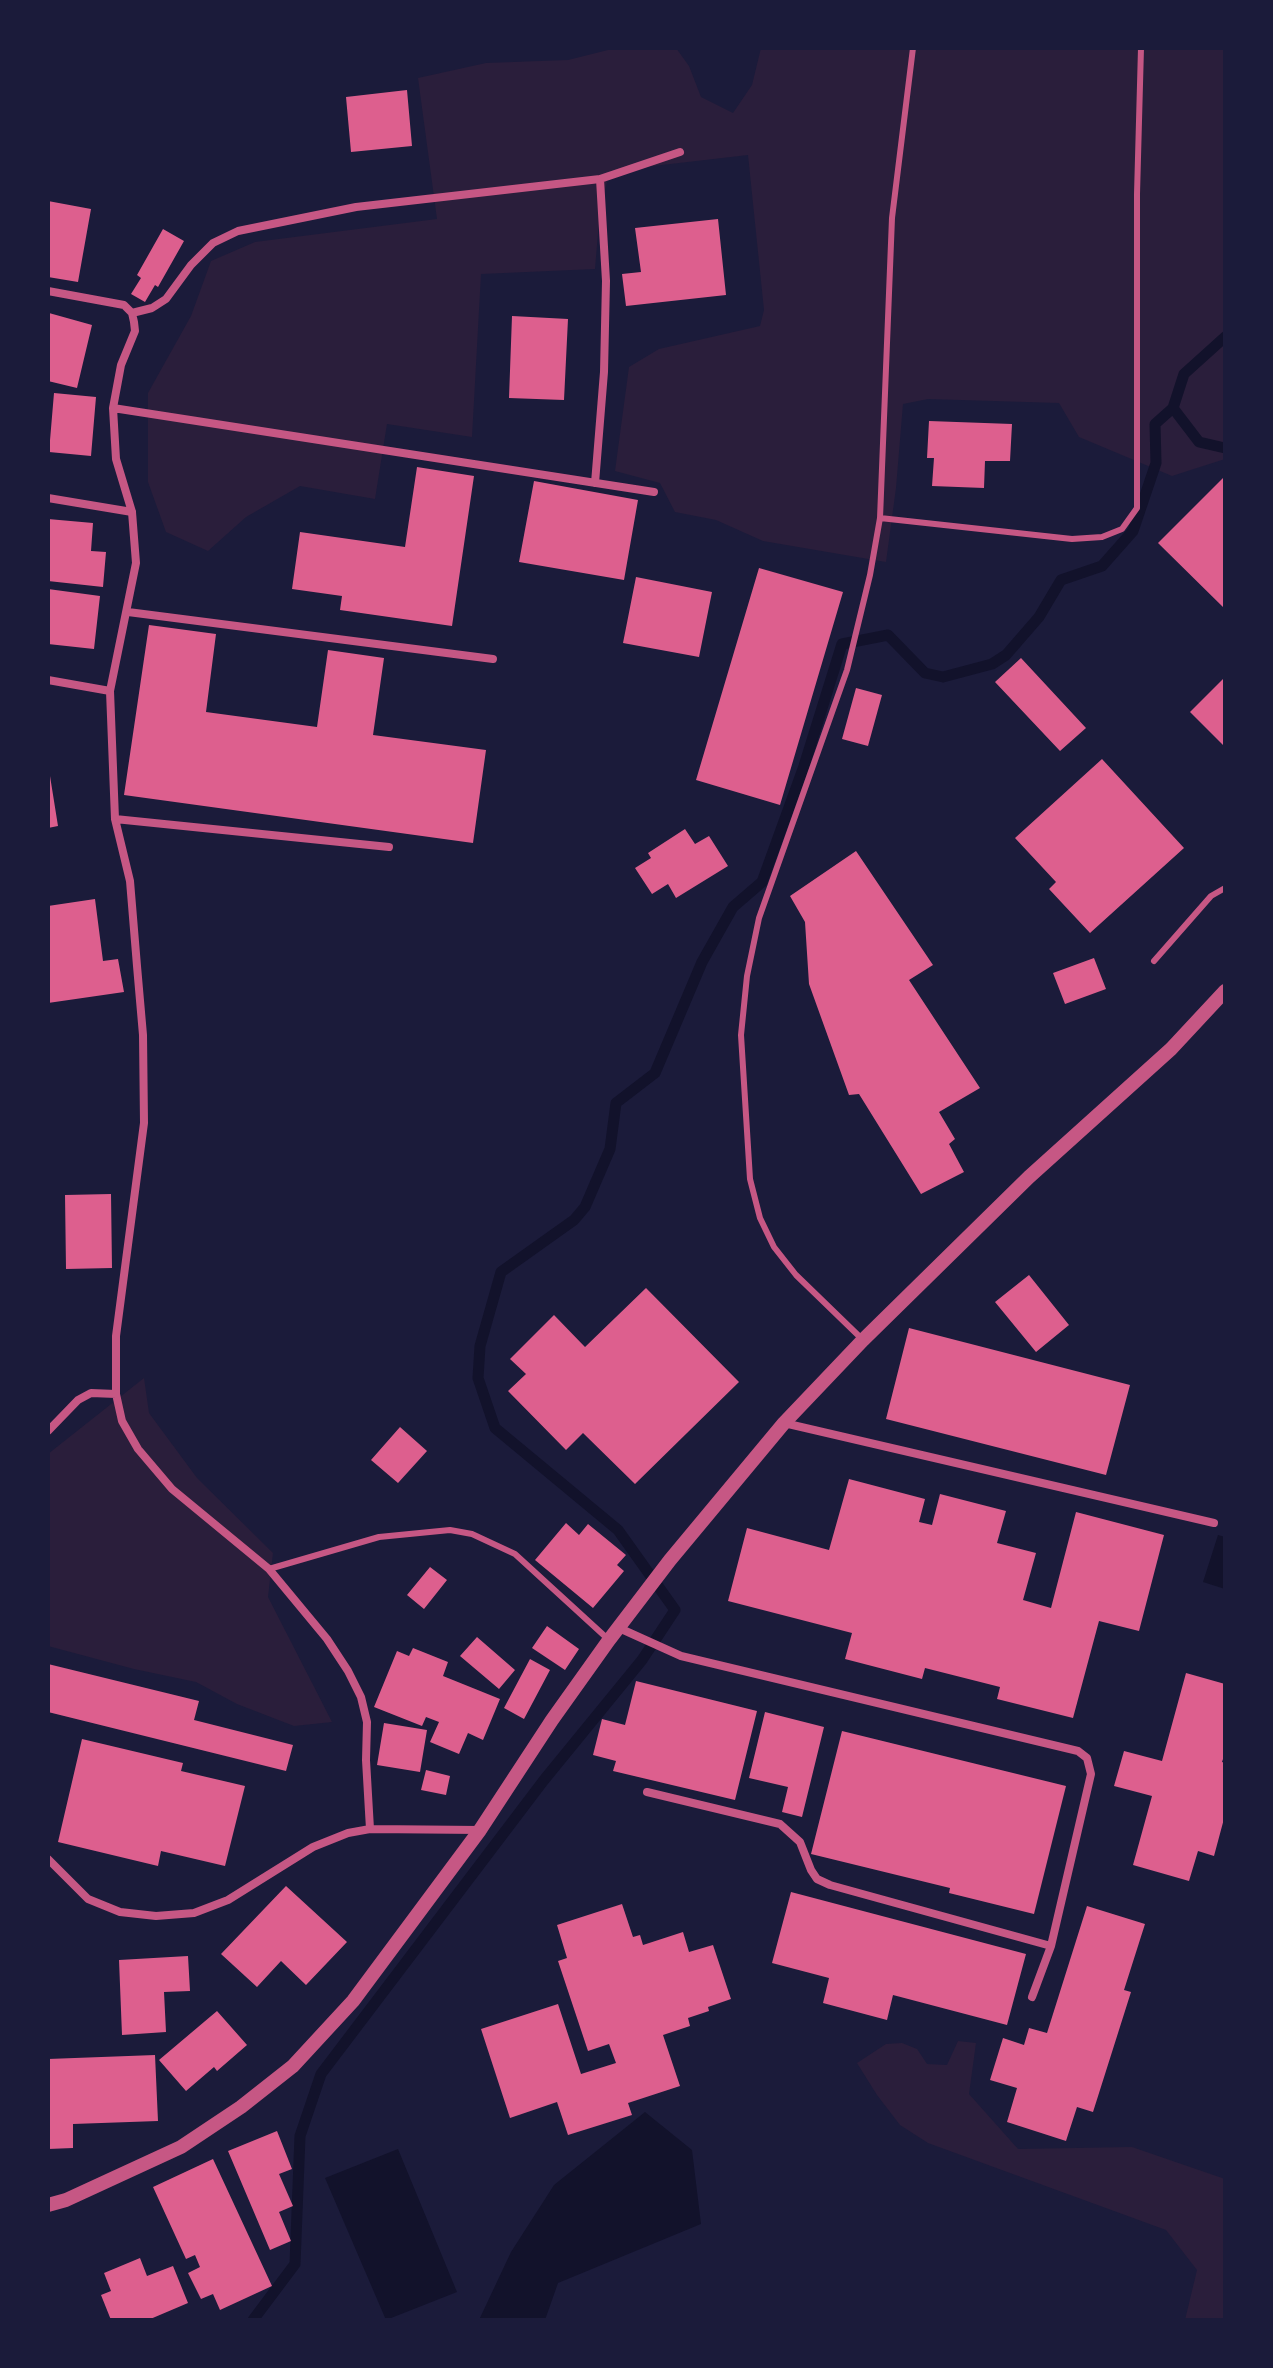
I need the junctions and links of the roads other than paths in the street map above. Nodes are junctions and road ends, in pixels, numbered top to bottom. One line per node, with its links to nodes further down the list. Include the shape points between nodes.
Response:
1 (913, 48): 12 (lane, via 892,218)
2 (1141, 48): 12 (lane, via 1137,508 1122,529 1072,539)
3 (680, 152): 4 (street)
4 (600, 179): 6 (street, via 356,207 238,231 213,243 166,299); 8 (street, via 606,281)
5 (48, 291): 6 (street, via 124,305)
6 (132, 313): 7 (street, via 135,331 121,365)
7 (113, 408): 8 (street); 11 (street, via 116,459)
8 (595, 483): 9 (street)
9 (654, 492)
10 (48, 498): 11 (street)
11 (132, 512): 13 (street, via 136,563)
12 (880, 518): 22 (lane, via 847,670 759,918 741,1035 750,1179 760,1218 796,1275)
13 (128, 612): 14 (street); 16 (street)
14 (493, 659)
15 (48, 680): 16 (street)
16 (110, 691): 17 (street)
17 (115, 819): 18 (street); 23 (street, via 130,881 143,1035 144,1123 116,1336)
18 (389, 847)
19 (1225, 888): 20 (lane, via 1211,896)
20 (1154, 961)
21 (1225, 991): 22 (street, via 1171,1049 1029,1177)
22 (863, 1340): 24 (street)
23 (116, 1394): 25 (street, via 91,1393 78,1400); 27 (street, via 122,1421 138,1449 172,1489)
24 (784, 1423): 26 (street); 28 (street)
25 (48, 1431)
26 (1214, 1523)
27 (269, 1569): 29 (lane, via 379,1537 450,1530 472,1534 515,1554); 31 (street, via 327,1639 361,1697 367,1722)
28 (619, 1628): 29 (street); 34 (street, via 681,1656 1078,1751 1087,1758 1091,1774)
29 (609, 1640): 32 (street)
30 (647, 1792): 34 (street, via 780,1824 800,1842 817,1879 830,1885)
31 (370, 1829): 32 (street); 33 (street, via 313,1847 228,1900 194,1913 120,1912 88,1899)
32 (480, 1830): 36 (street, via 353,2001 293,2066 181,2147)
33 (48, 1859)
34 (1051, 1946): 35 (street)
35 (1032, 1997)
36 (48, 2205)

